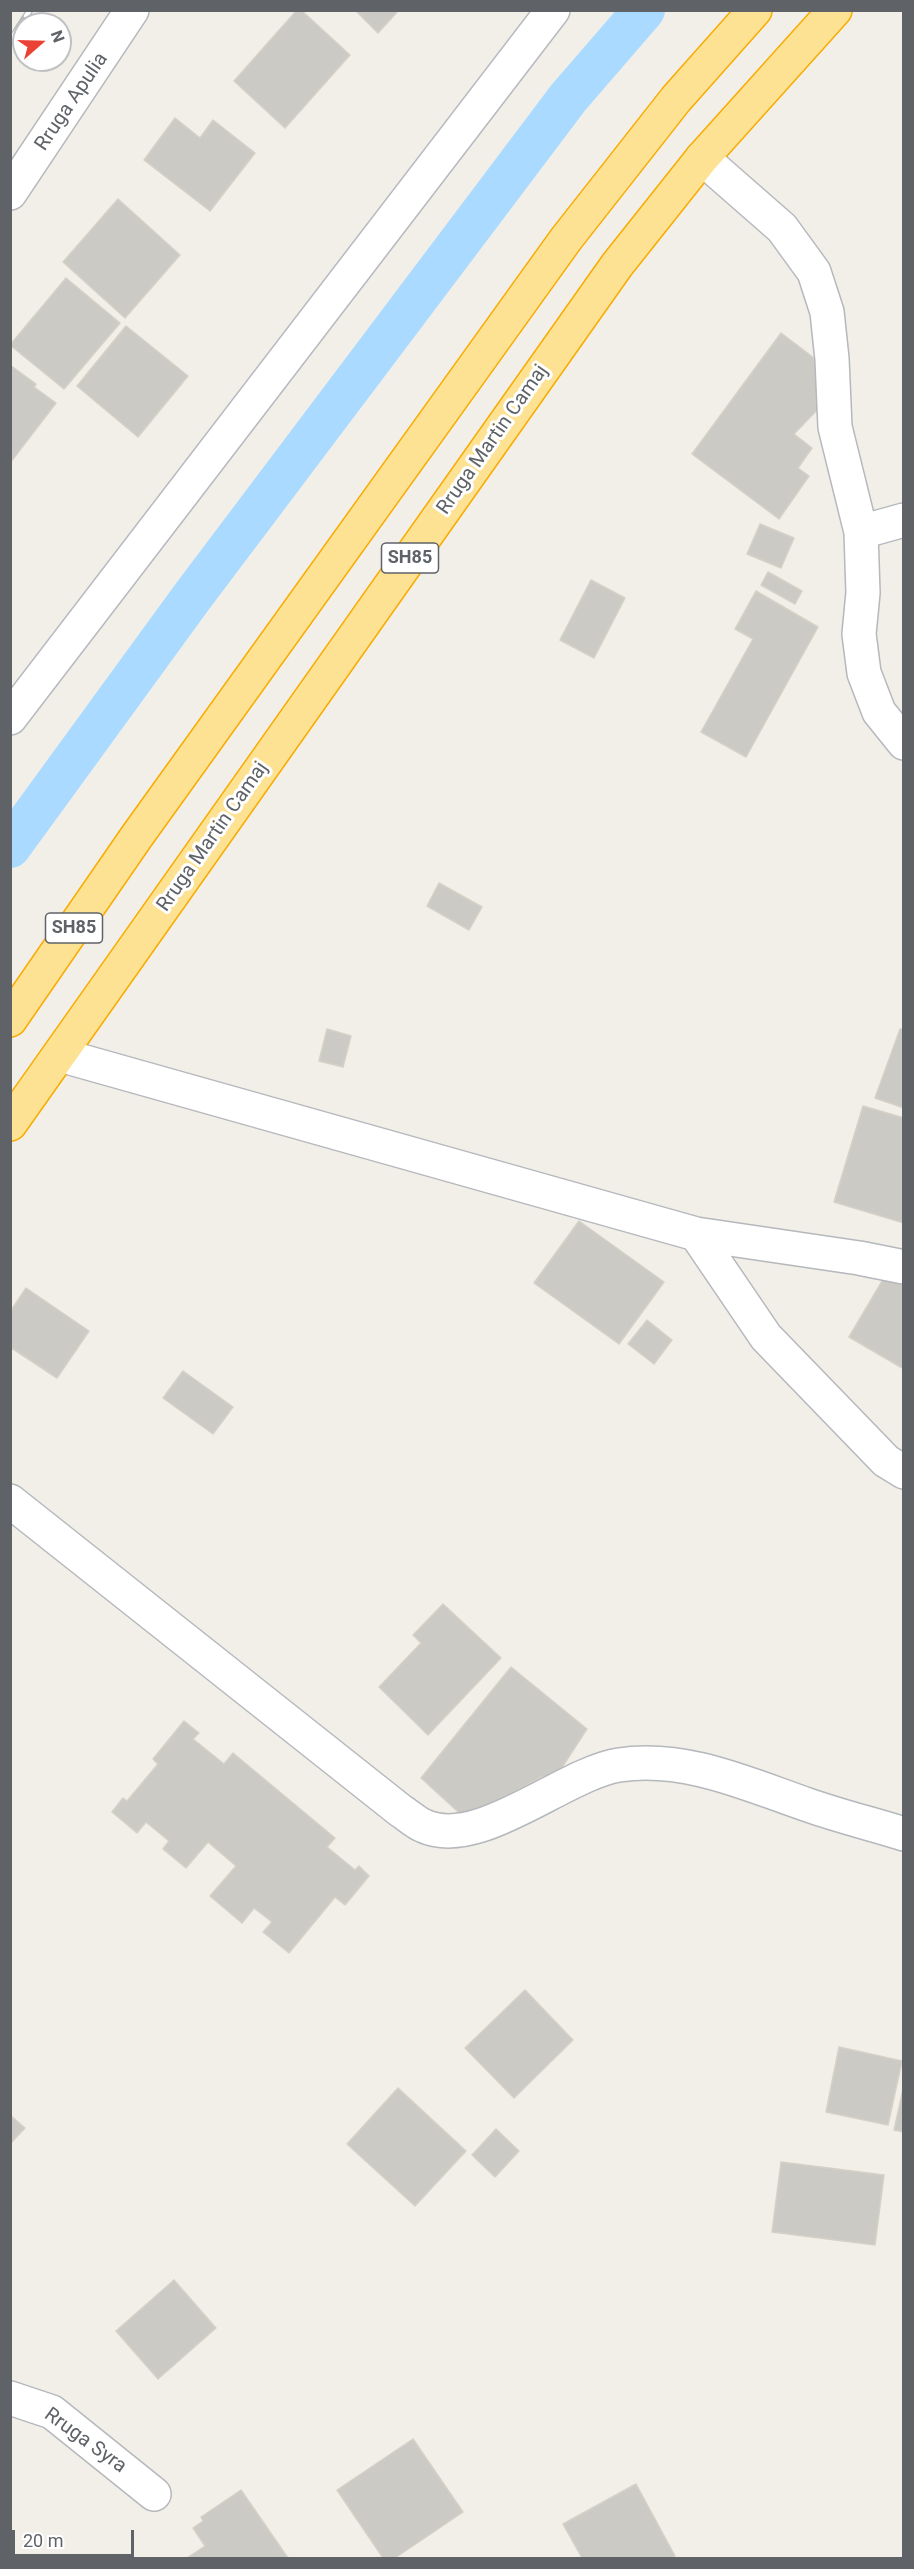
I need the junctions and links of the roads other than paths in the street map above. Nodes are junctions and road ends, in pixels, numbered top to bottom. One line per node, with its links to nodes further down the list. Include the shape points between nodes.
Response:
1 (132, 10): 6 (street, Rruga Apulia)
2 (553, 10): 9 (street)
3 (755, 10): 11 (highway, SH85, via 676,99 566,239 137,836)
4 (835, 10): 5 (highway, Rruga Martin Camaj / SH85)
5 (702, 158): 8 (street, via 782,228 814,272 827,312 836,427); 12 (highway, Rruga Martin Camaj / SH85, via 610,275)
6 (10, 193)
7 (903, 520): 8 (street)
8 (861, 532): 10 (street, via 860,634 864,673 879,712)
9 (10, 718)
10 (903, 743)
11 (10, 1020)
12 (60, 1055): 13 (highway, Rruga Martin Camaj / SH85); 14 (street)
13 (10, 1124)
14 (696, 1234): 15 (street); 16 (street, via 766,1337 886,1461)
15 (903, 1267)
16 (903, 1472)
17 (10, 1501): 18 (street, via 425,1827 454,1830 488,1824 581,1778 617,1765 656,1762 721,1773)
18 (903, 1834)
19 (10, 2398): 20 (street, Rruga Syra, via 52,2412)
20 (154, 2494)

